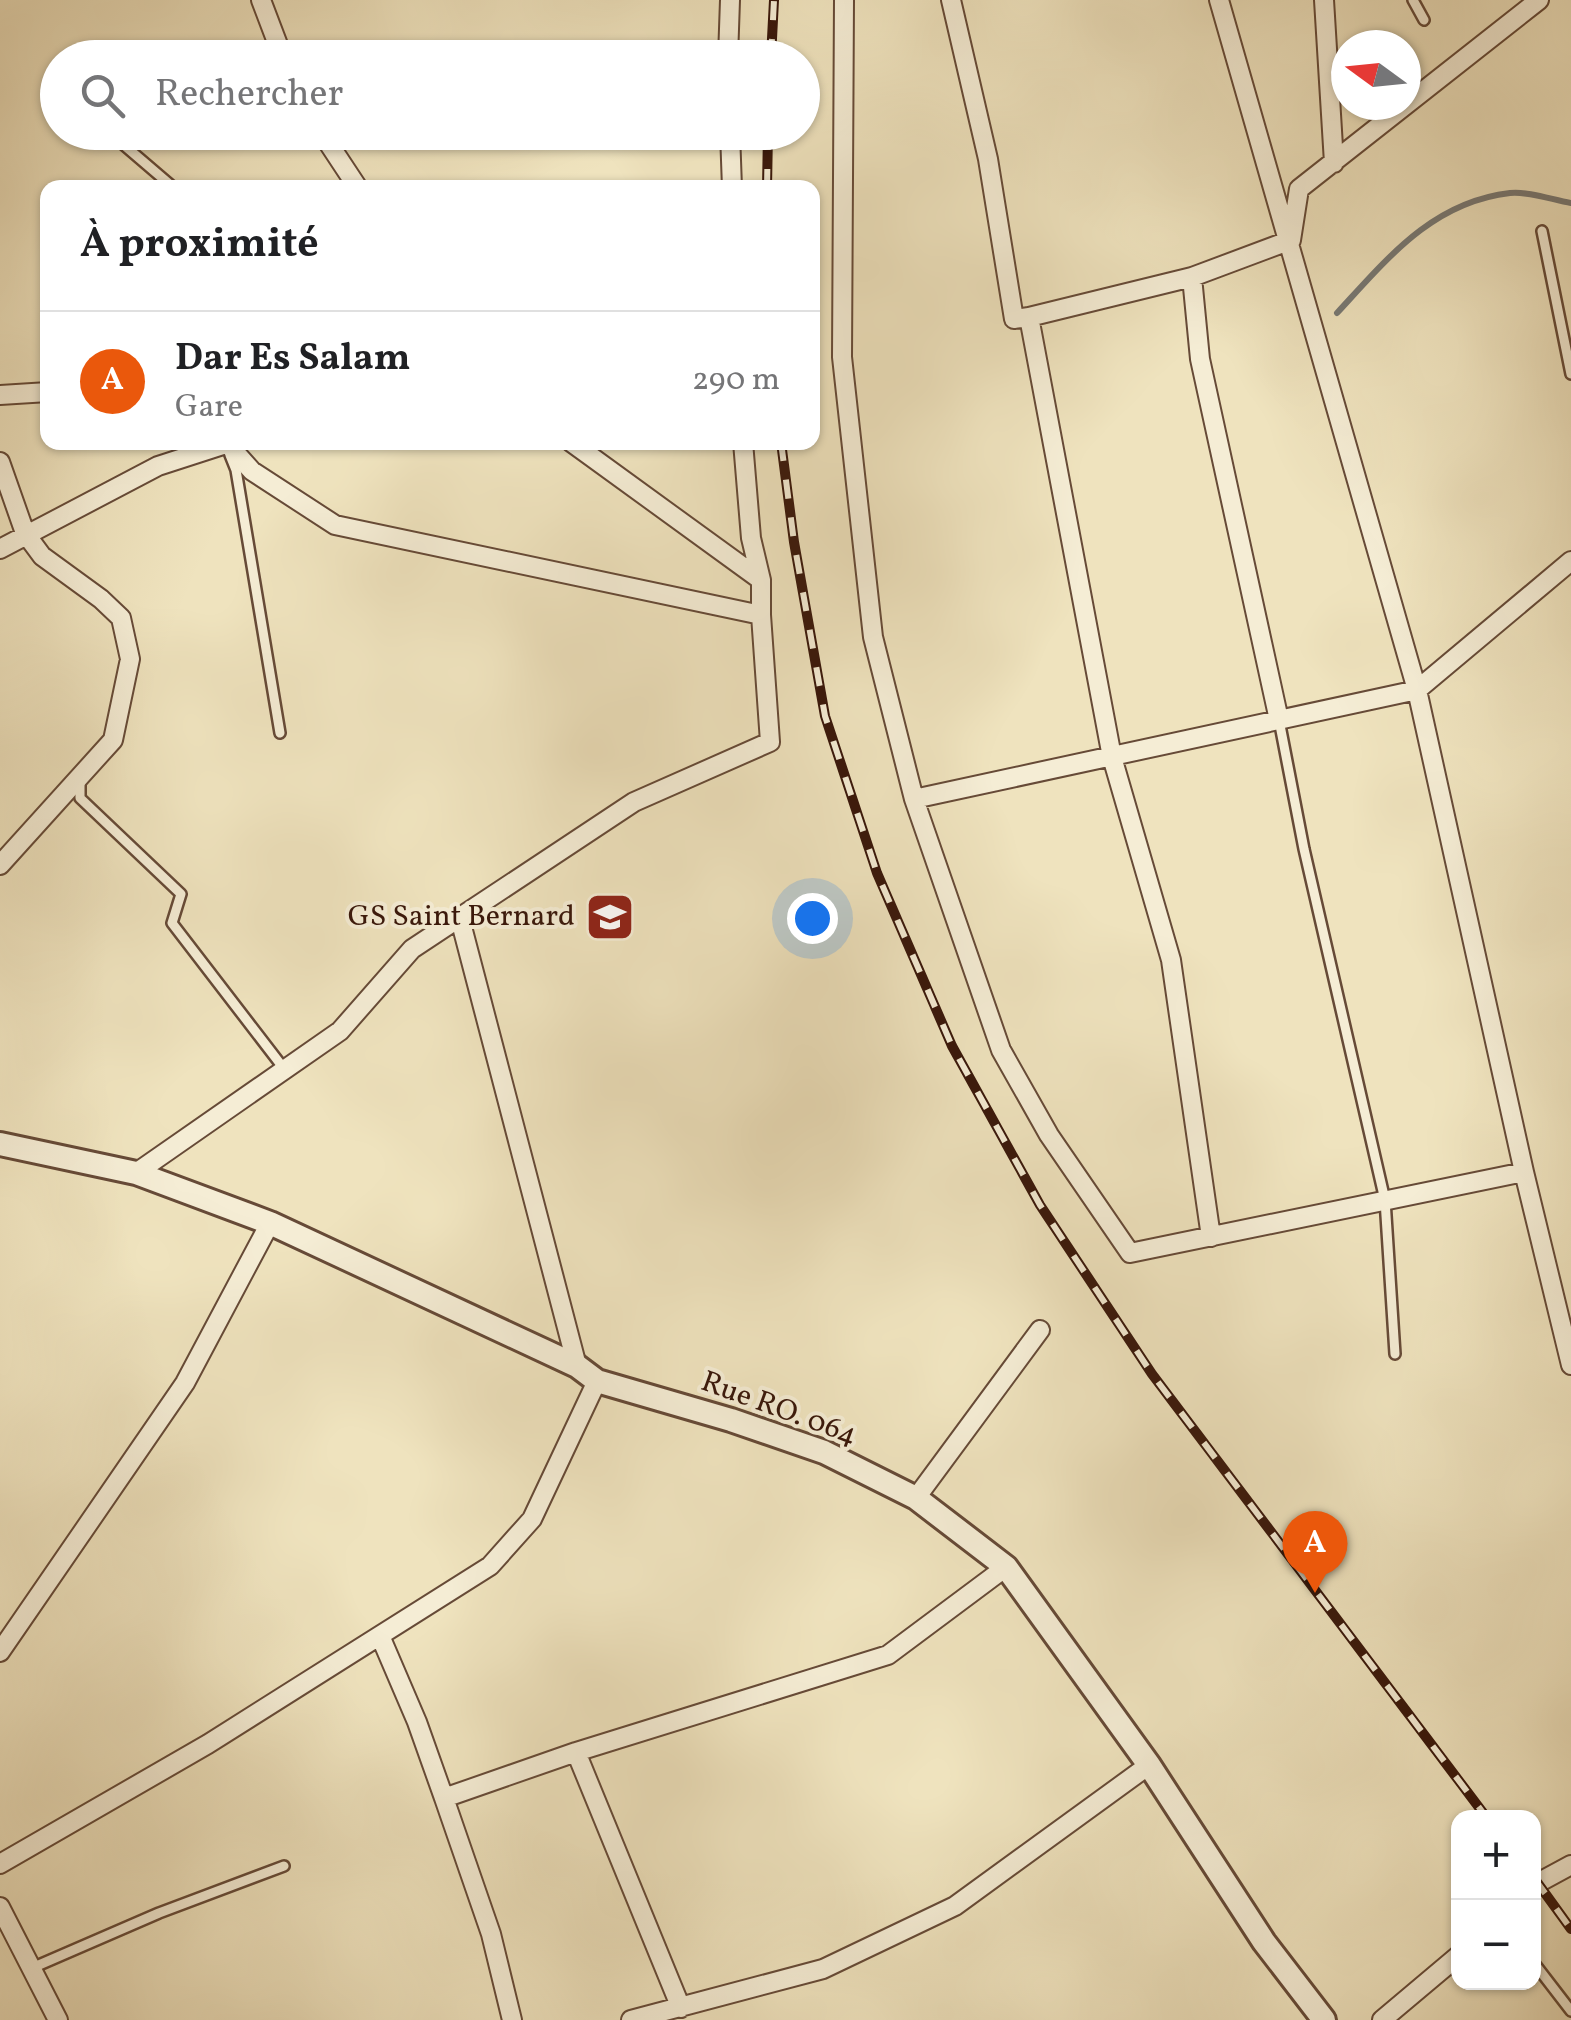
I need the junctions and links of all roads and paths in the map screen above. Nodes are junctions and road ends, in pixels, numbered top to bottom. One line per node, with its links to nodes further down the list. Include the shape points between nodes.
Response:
1 (261, 0): 10 (street)
2 (730, 0): 11 (street)
3 (844, 0): 42 (street, via 842,357 873,637)
4 (950, 0): 22 (street, via 988,159 1014,319)
5 (1219, 0): 20 (street)
6 (1324, 0): 15 (street)
7 (1413, 0): 9 (lane)
8 (1539, 0): 15 (street)
9 (1424, 20)
10 (276, 40)
11 (729, 40)
12 (130, 150): 16 (lane)
13 (333, 150): 17 (street)
14 (731, 150): 18 (street)
15 (1334, 164): 20 (street, via 1300,189)
16 (165, 180)
17 (353, 180)
18 (732, 180)
19 (1542, 231): 23 (lane)
20 (1291, 240): 21 (street); 37 (street)
21 (1192, 277): 22 (street); 38 (street, via 1200,359)
22 (1029, 317): 40 (street)
23 (1571, 374)
24 (40, 392): 25 (street)
25 (0, 395)
26 (205, 450): 32 (street, via 158,466)
27 (229, 450): 39 (lane)
28 (232, 450): 36 (street, via 252,472 334,526)
29 (583, 450): 35 (street)
30 (744, 450): 35 (street, via 751,538)
31 (0, 462): 32 (street)
32 (25, 533): 33 (street); 41 (street, via 42,556 121,618 130,658 113,740)
33 (0, 549)
34 (1571, 561): 37 (street)
35 (762, 580): 36 (street)
36 (761, 615): 44 (street, via 770,742 634,802)
37 (1417, 690): 38 (street); 47 (street)
38 (1279, 720): 40 (street); 49 (lane)
39 (280, 733)
40 (1112, 756): 42 (street); 51 (street, via 1170,960)
41 (80, 776): 43 (street); 45 (lane, via 80,798 181,894 172,923)
42 (914, 799): 51 (street, via 1001,1050 1049,1136 1130,1252)
43 (0, 864)
44 (460, 919): 45 (street, via 412,949 340,1031); 55 (street)
45 (285, 1070): 48 (street)
46 (0, 1144): 48 (street, Rue RO. 064)
47 (1524, 1172): 49 (street); 54 (street)
48 (136, 1173): 50 (street, Rue RO. 064)
49 (1385, 1200): 51 (street); 53 (lane)
50 (270, 1223): 55 (street, Rue RO. 064); 60 (street, via 185,1383)
51 (1211, 1237)
52 (1040, 1330): 57 (street)
53 (1395, 1354)
54 (1571, 1365)
55 (577, 1366): 56 (street, Rue RO. 064)
56 (597, 1381): 57 (street, Rue RO. 064, via 824,1452); 59 (street, via 532,1519 490,1566)
57 (916, 1498): 58 (street, Rue RO. 064)
58 (1006, 1567): 61 (street, via 888,1655); 62 (street, Rue RO. 064)
59 (381, 1638): 63 (street); 64 (street)
60 (0, 1652)
61 (576, 1752): 63 (street); 72 (street)
62 (1148, 1765): 72 (street, via 955,1906 823,1969); 77 (street, Rue RO. 064, via 1264,1942)
63 (444, 1798): 75 (street, via 491,1934)
64 (0, 1864)
65 (1571, 1865): 67 (street)
66 (284, 1866): 70 (lane)
67 (1541, 1881)
68 (0, 1907): 70 (street)
69 (1451, 1962): 78 (street)
70 (32, 1968): 74 (street)
71 (1541, 1973): 73 (lane)
72 (681, 2008): 76 (street)
73 (1571, 2010)
74 (58, 2020)
75 (512, 2020)
76 (631, 2020)
77 (1324, 2020)
78 (1382, 2020)

